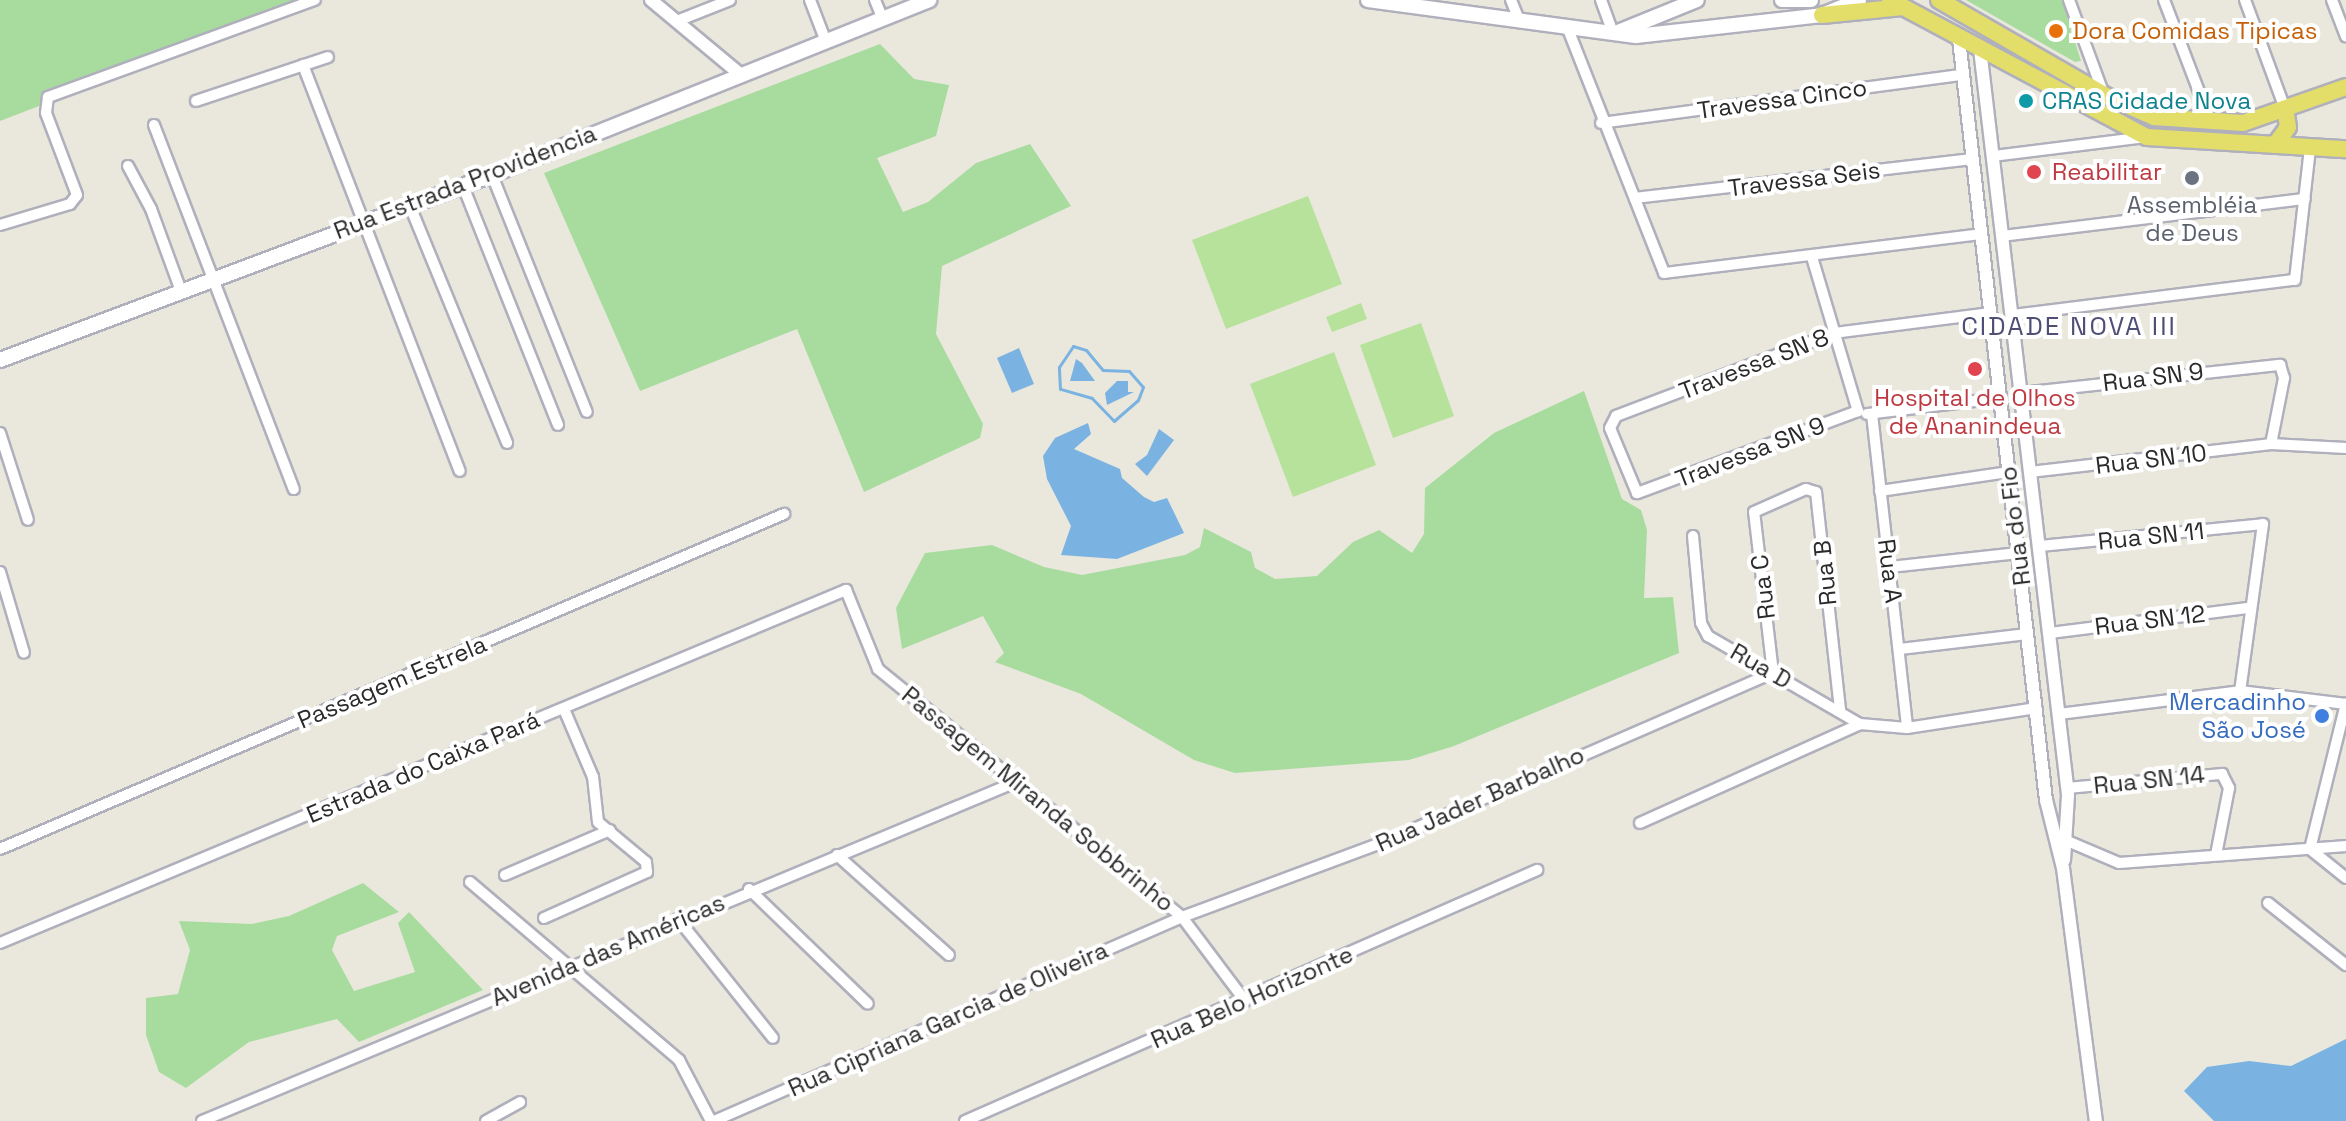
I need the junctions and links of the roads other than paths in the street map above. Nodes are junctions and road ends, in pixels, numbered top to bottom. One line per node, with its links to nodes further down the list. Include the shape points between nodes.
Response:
1 (315, 0): 58 (street, via 48,97 46,113 77,195 65,206)
2 (651, 0): 24 (street)
3 (730, 0): 24 (street)
4 (810, 0): 31 (street)
5 (875, 0): 23 (street)
6 (929, 0): 23 (main road, Rua Estrada Providencia)
7 (1368, 0): 19 (main road)
8 (1511, 0): 25 (street)
9 (1601, 0): 28 (street)
10 (1782, 0): 11 (main road)
11 (1811, 0)
12 (1859, 0): 22 (main road)
13 (1939, 0): 21 (main road)
14 (2069, 0): 39 (street)
15 (2164, 0): 44 (street)
16 (2245, 0): 41 (street)
17 (2332, 0): 30 (street)
18 (1688, 2): 28 (main road)
19 (1418, 4): 25 (main road)
20 (1897, 4): 22 (main road); 26 (main road)
21 (1954, 9): 26 (main road); 29 (main road)
22 (1822, 15): 28 (main road, via 1672,34)
23 (882, 17): 31 (main road, Rua Estrada Providencia)
24 (677, 21): 36 (street)
25 (1520, 22): 27 (main road)
26 (1939, 27): 32 (main road)
27 (1568, 29): 28 (main road); 42 (street)
28 (1613, 33)
29 (2001, 35): 33 (main road, via 2000,47); 39 (main road)
30 (2346, 36)
31 (825, 39): 36 (main road, Rua Estrada Providencia)
32 (1959, 39): 33 (main road); 37 (street, Rua do Fio)
33 (1986, 52): 45 (main road); 49 (street, Rua do Fio)
34 (328, 57): 35 (street)
35 (303, 65): 40 (street); 57 (street)
36 (741, 75): 52 (main road, Rua Estrada Providencia)
37 (1963, 75): 42 (street, Travessa Cinco); 50 (street, Rua do Fio)
38 (2346, 87): 41 (main road)
39 (2104, 95): 44 (main road, via 2154,117)
40 (196, 101)
41 (2285, 109): 44 (main road, via 2243,123); 46 (main road, via 2288,127)
42 (1601, 123): 54 (street)
43 (154, 125): 62 (street)
44 (2212, 125)
45 (2147, 137): 46 (main road); 49 (street)
46 (2275, 145): 47 (main road)
47 (2310, 148): 48 (main road); 55 (street)
48 (2346, 149)
49 (1993, 156): 60 (street, Rua do Fio)
50 (1972, 159): 54 (street, Travessa Seis); 59 (street, Rua do Fio)
51 (128, 166): 63 (street, via 151,209)
52 (492, 175): 53 (main road, Rua Estrada Providencia); 71 (street)
53 (463, 186): 56 (main road, Rua Estrada Providencia); 74 (street)
54 (1635, 198): 61 (street, via 1664,273)
55 (2305, 199): 60 (street); 65 (street, via 2295,280)
56 (410, 206): 57 (main road, Rua Estrada Providencia); 77 (street)
57 (362, 221): 62 (main road, Rua Estrada Providencia); 82 (street)
58 (0, 225)
59 (1980, 234): 61 (street); 64 (street, Rua do Fio)
60 (2002, 236): 65 (street, Rua do Fio)
61 (1812, 257): 66 (street)
62 (216, 277): 63 (main road, Rua Estrada Providencia); 85 (street)
63 (181, 291): 67 (main road, Rua Estrada Providencia)
64 (1990, 313): 66 (street, Travessa SN 8); 69 (street, Rua do Fio)
65 (2012, 315): 68 (street, Rua do Fio)
66 (1834, 333): 70 (street); 87 (street, Travessa SN 8, via 1616,416 1610,422 1612,436 1632,488)
67 (0, 360)
68 (2021, 393): 73 (street, Rua do Fio); 78 (street, Rua SN 9, via 2276,364 2283,368)
69 (2000, 398): 72 (street); 75 (street, Rua do Fio)
70 (1858, 411): 72 (street); 87 (street, Travessa SN 9)
71 (587, 412)
72 (1872, 414): 86 (street, Rua A)
73 (2025, 424): 75 (street); 79 (street, Rua do Fio)
74 (558, 425)
75 (2003, 426): 81 (street, Rua do Fio)
76 (0, 433): 90 (street)
77 (507, 443)
78 (2271, 444): 80 (street, Rua SN 10); 84 (street, Rua SN 10)
79 (2028, 448): 81 (street, via 2016,444); 84 (street, Rua do Fio)
80 (2346, 448)
81 (2006, 450): 83 (street, Rua do Fio)
82 (460, 471)
83 (2008, 472): 86 (street); 93 (street, Rua do Fio)
84 (2030, 472): 92 (street, Rua do Fio)
85 (294, 489)
86 (1880, 491): 94 (street, Rua A)
87 (1642, 492)
88 (1762, 505): 102 (street, Rua C, via 1754,512); 107 (street, Rua B, via 1800,490 1816,492)
89 (784, 514): 117 (street, Passagem Estrela)
90 (28, 520)
91 (1693, 536): 102 (street, Rua D, via 1704,632)
92 (2040, 546): 97 (street, Rua SN 11, via 2263,524); 98 (street, Rua do Fio)
93 (2018, 553): 94 (street); 99 (street, Rua do Fio)
94 (1890, 567): 100 (street, Rua A)
95 (0, 572): 101 (street)
96 (846, 590): 106 (street, Estrada do Caixa Pará); 111 (street, Passagem Miranda Sobbrinho, via 878,669)
97 (2249, 608): 98 (street, Rua SN 12); 103 (street)
98 (2050, 633): 108 (street, Rua do Fio)
99 (2027, 634): 100 (street); 105 (street, Rua do Fio)
100 (1900, 649): 110 (street, Rua A)
101 (24, 653)
102 (1773, 673): 107 (street, Rua D); 127 (street, Rua Jader Barbalho, via 1386,841)
103 (2240, 691): 104 (street); 108 (street)
104 (2346, 704): 118 (street)
105 (2036, 708): 110 (street, Rua D); 115 (street, Rua do Fio)
106 (564, 709): 114 (street, via 593,777 596,817); 130 (street, Estrada do Caixa Pará)
107 (1840, 711): 109 (street, Rua D)
108 (2059, 714): 112 (street, Rua do Fio)
109 (1860, 724): 110 (street, Rua D); 113 (street)
110 (1907, 728)
111 (1016, 782): 119 (street, Avenida das Américas); 127 (street, Passagem Miranda Sobbrinho)
112 (2067, 788): 115 (street, Rua do Fio); 120 (street, Rua SN 14, via 2215,772 2227,780)
113 (1640, 823)
114 (610, 830): 122 (street); 128 (street, via 646,862 646,874)
115 (2061, 838): 120 (street, via 2119,863); 142 (street, Rua do Fio)
116 (2346, 846): 118 (street)
117 (0, 849)
118 (2310, 849): 120 (street); 123 (street)
119 (837, 855): 125 (street, Avenida das Américas); 131 (street)
120 (2216, 855)
121 (1537, 870): 134 (street, Rua Belo Horizonte)
122 (505, 875)
123 (2346, 878)
124 (470, 882): 133 (street)
125 (749, 889): 129 (street, Avenida das Américas); 135 (street)
126 (2268, 903): 132 (street)
127 (1182, 917): 134 (street, Passagem Miranda Sobbrinho); 140 (street, Rua Cipriana Garcia de Oliveira)
128 (544, 918)
129 (678, 919): 133 (street, Avenida das Américas); 136 (street)
130 (0, 943)
131 (949, 955)
132 (2346, 965)
133 (573, 966): 138 (street, Avenida das Américas); 140 (street, via 679,1060)
134 (1245, 1001): 141 (street, Rua Belo Horizonte)
135 (868, 1004)
136 (773, 1038)
137 (520, 1102): 139 (street)
138 (202, 1121)
139 (486, 1121)
140 (712, 1121)
141 (965, 1121)
142 (2096, 1121)

